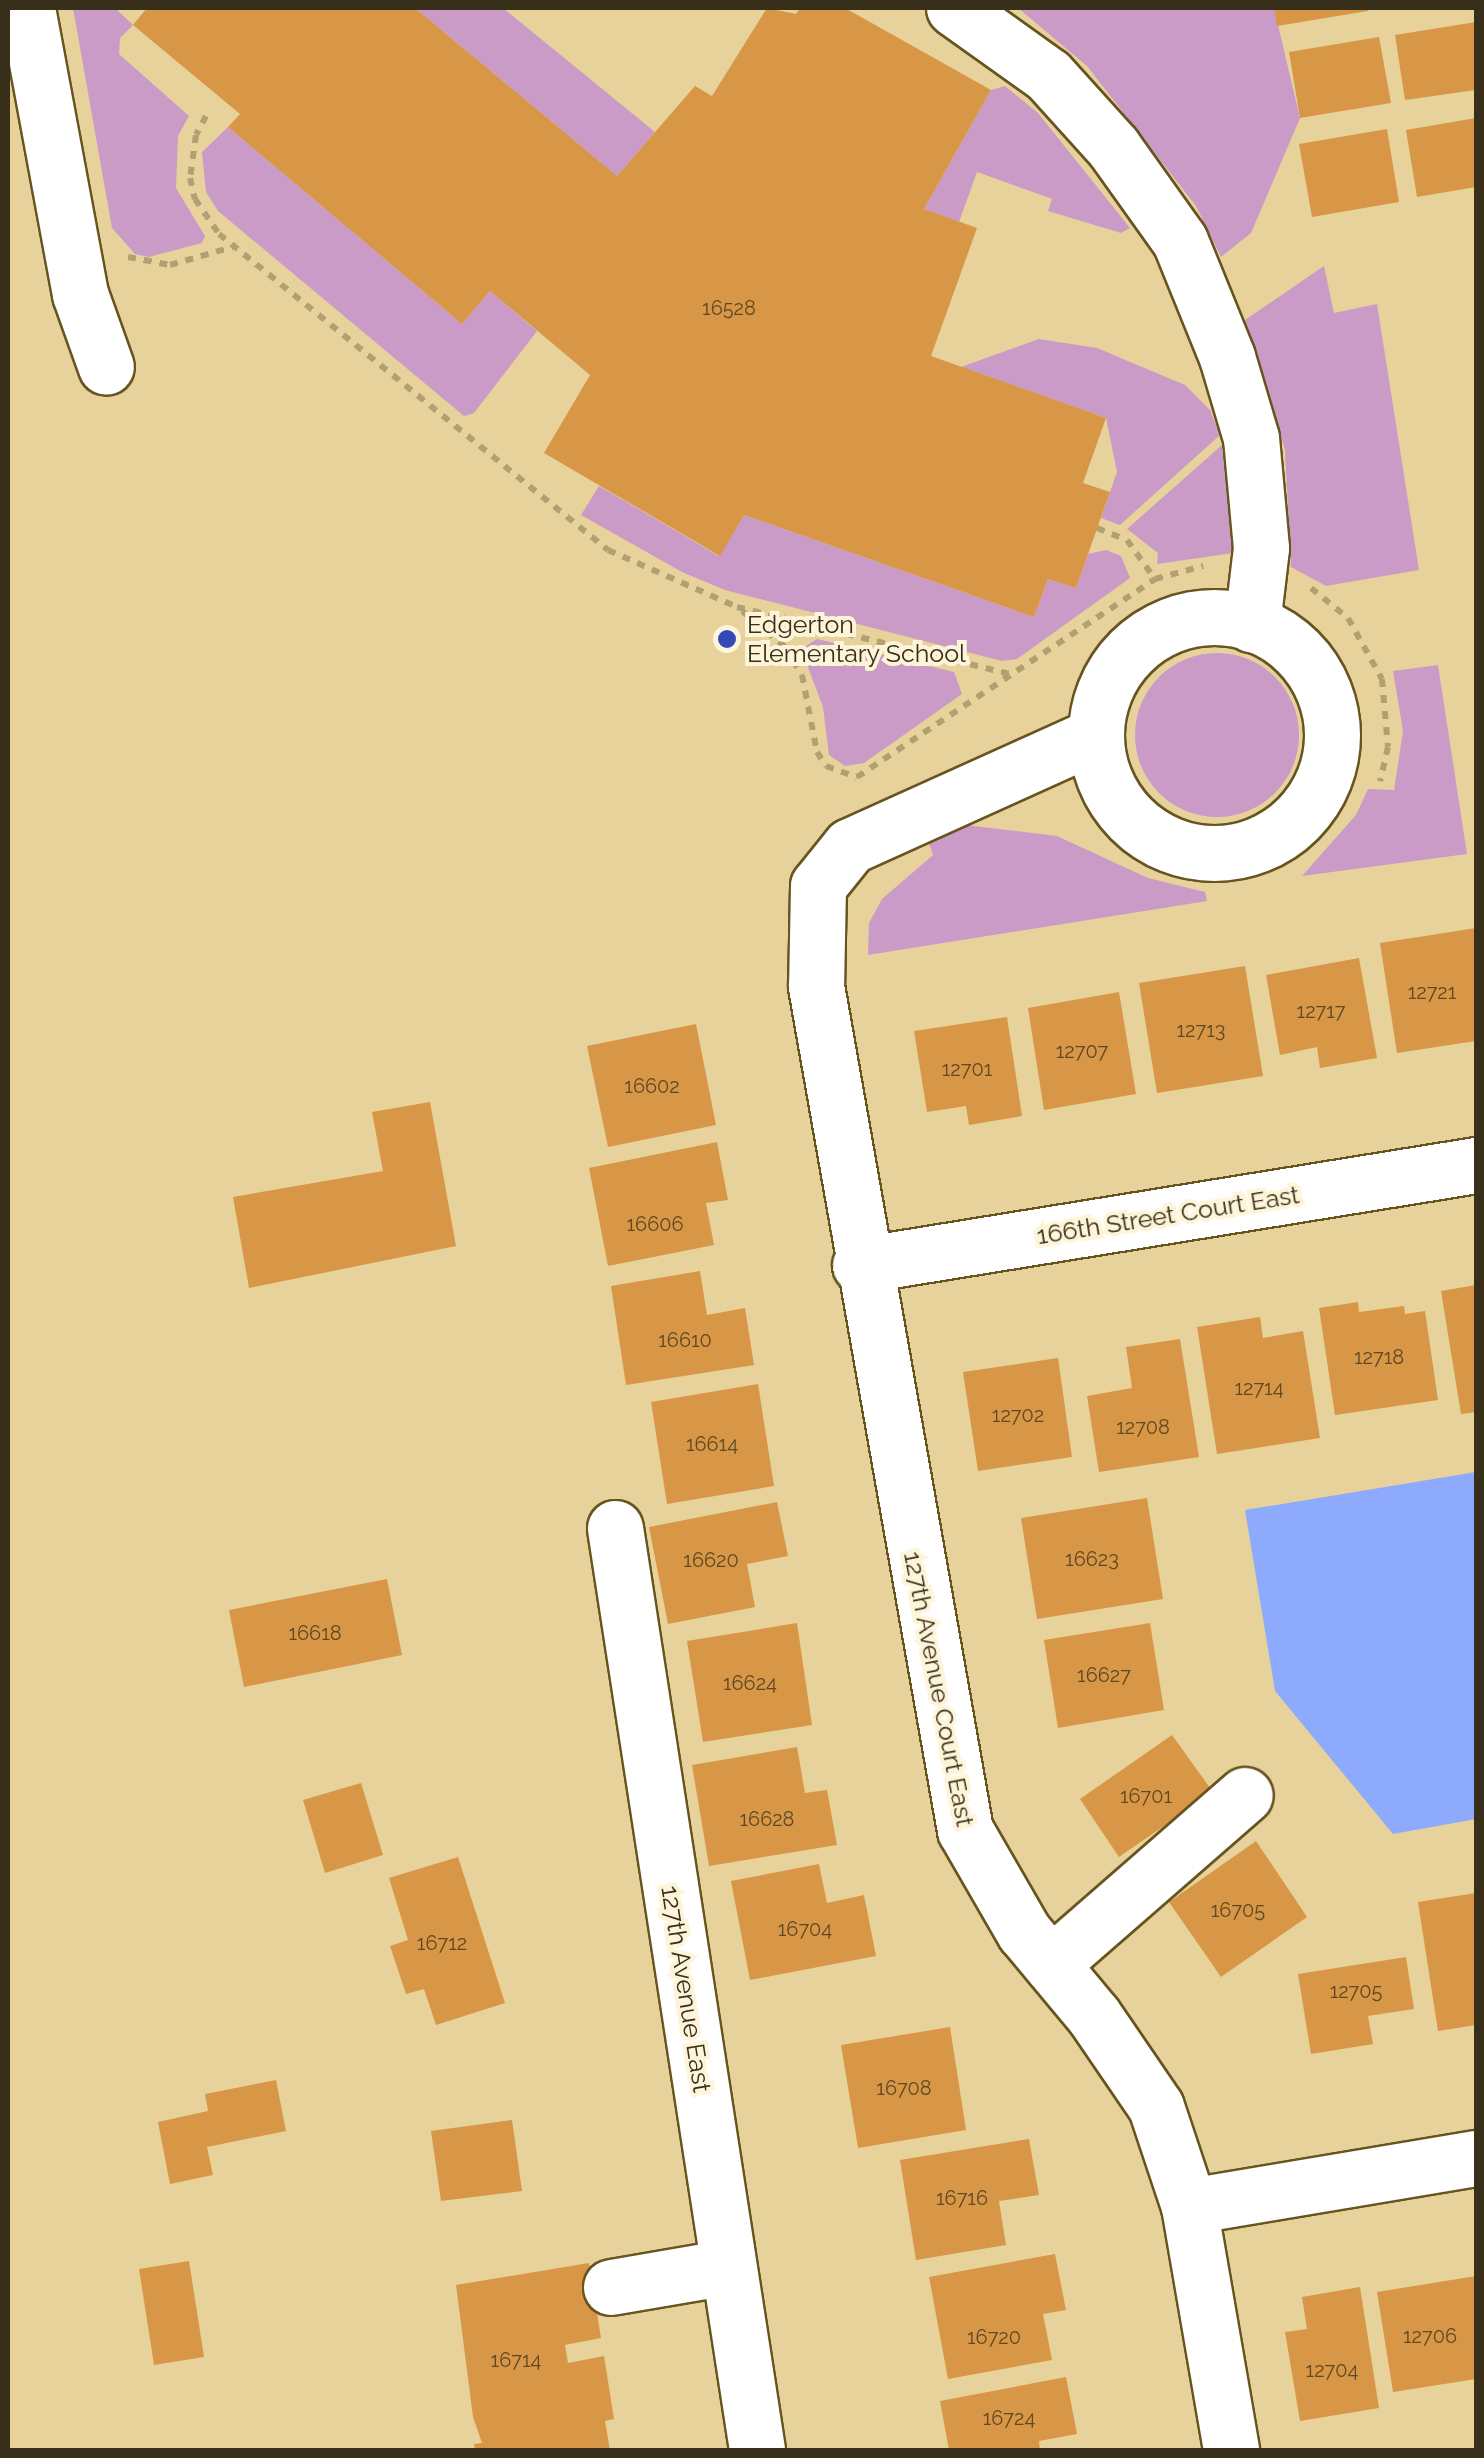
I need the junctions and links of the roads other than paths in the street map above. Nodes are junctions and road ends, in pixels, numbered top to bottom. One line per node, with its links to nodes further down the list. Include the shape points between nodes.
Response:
1 (27, 8): 3 (street, via 80,294)
2 (954, 8): 4 (street, via 1048,75 1180,242 1227,357 1251,438 1259,566)
3 (106, 367)
4 (1252, 624): 5 (street, via 1214,617 1154,632 1111,676 1099,702); 5 (street, via 1298,651 1316,676 1332,735 1317,794 1274,838 1214,854 1155,838 1112,794)
5 (1096, 736): 7 (street, 127th Avenue Court East, via 850,846 818,886 816,986)
6 (1476, 1164): 7 (street, 166th Street Court East)
7 (860, 1265): 10 (street, 127th Avenue Court East, via 957,1800 978,1862)
8 (615, 1528): 13 (street, 127th Avenue East)
9 (1245, 1795): 10 (street)
10 (1051, 1964): 12 (street, 127th Avenue Court East, via 1156,2107)
11 (1476, 2158): 12 (street)
12 (1189, 2206): 16 (street, 127th Avenue Court East)
13 (728, 2267): 14 (street); 15 (street, 127th Avenue East)
14 (611, 2287)
15 (756, 2450)
16 (1231, 2450)

